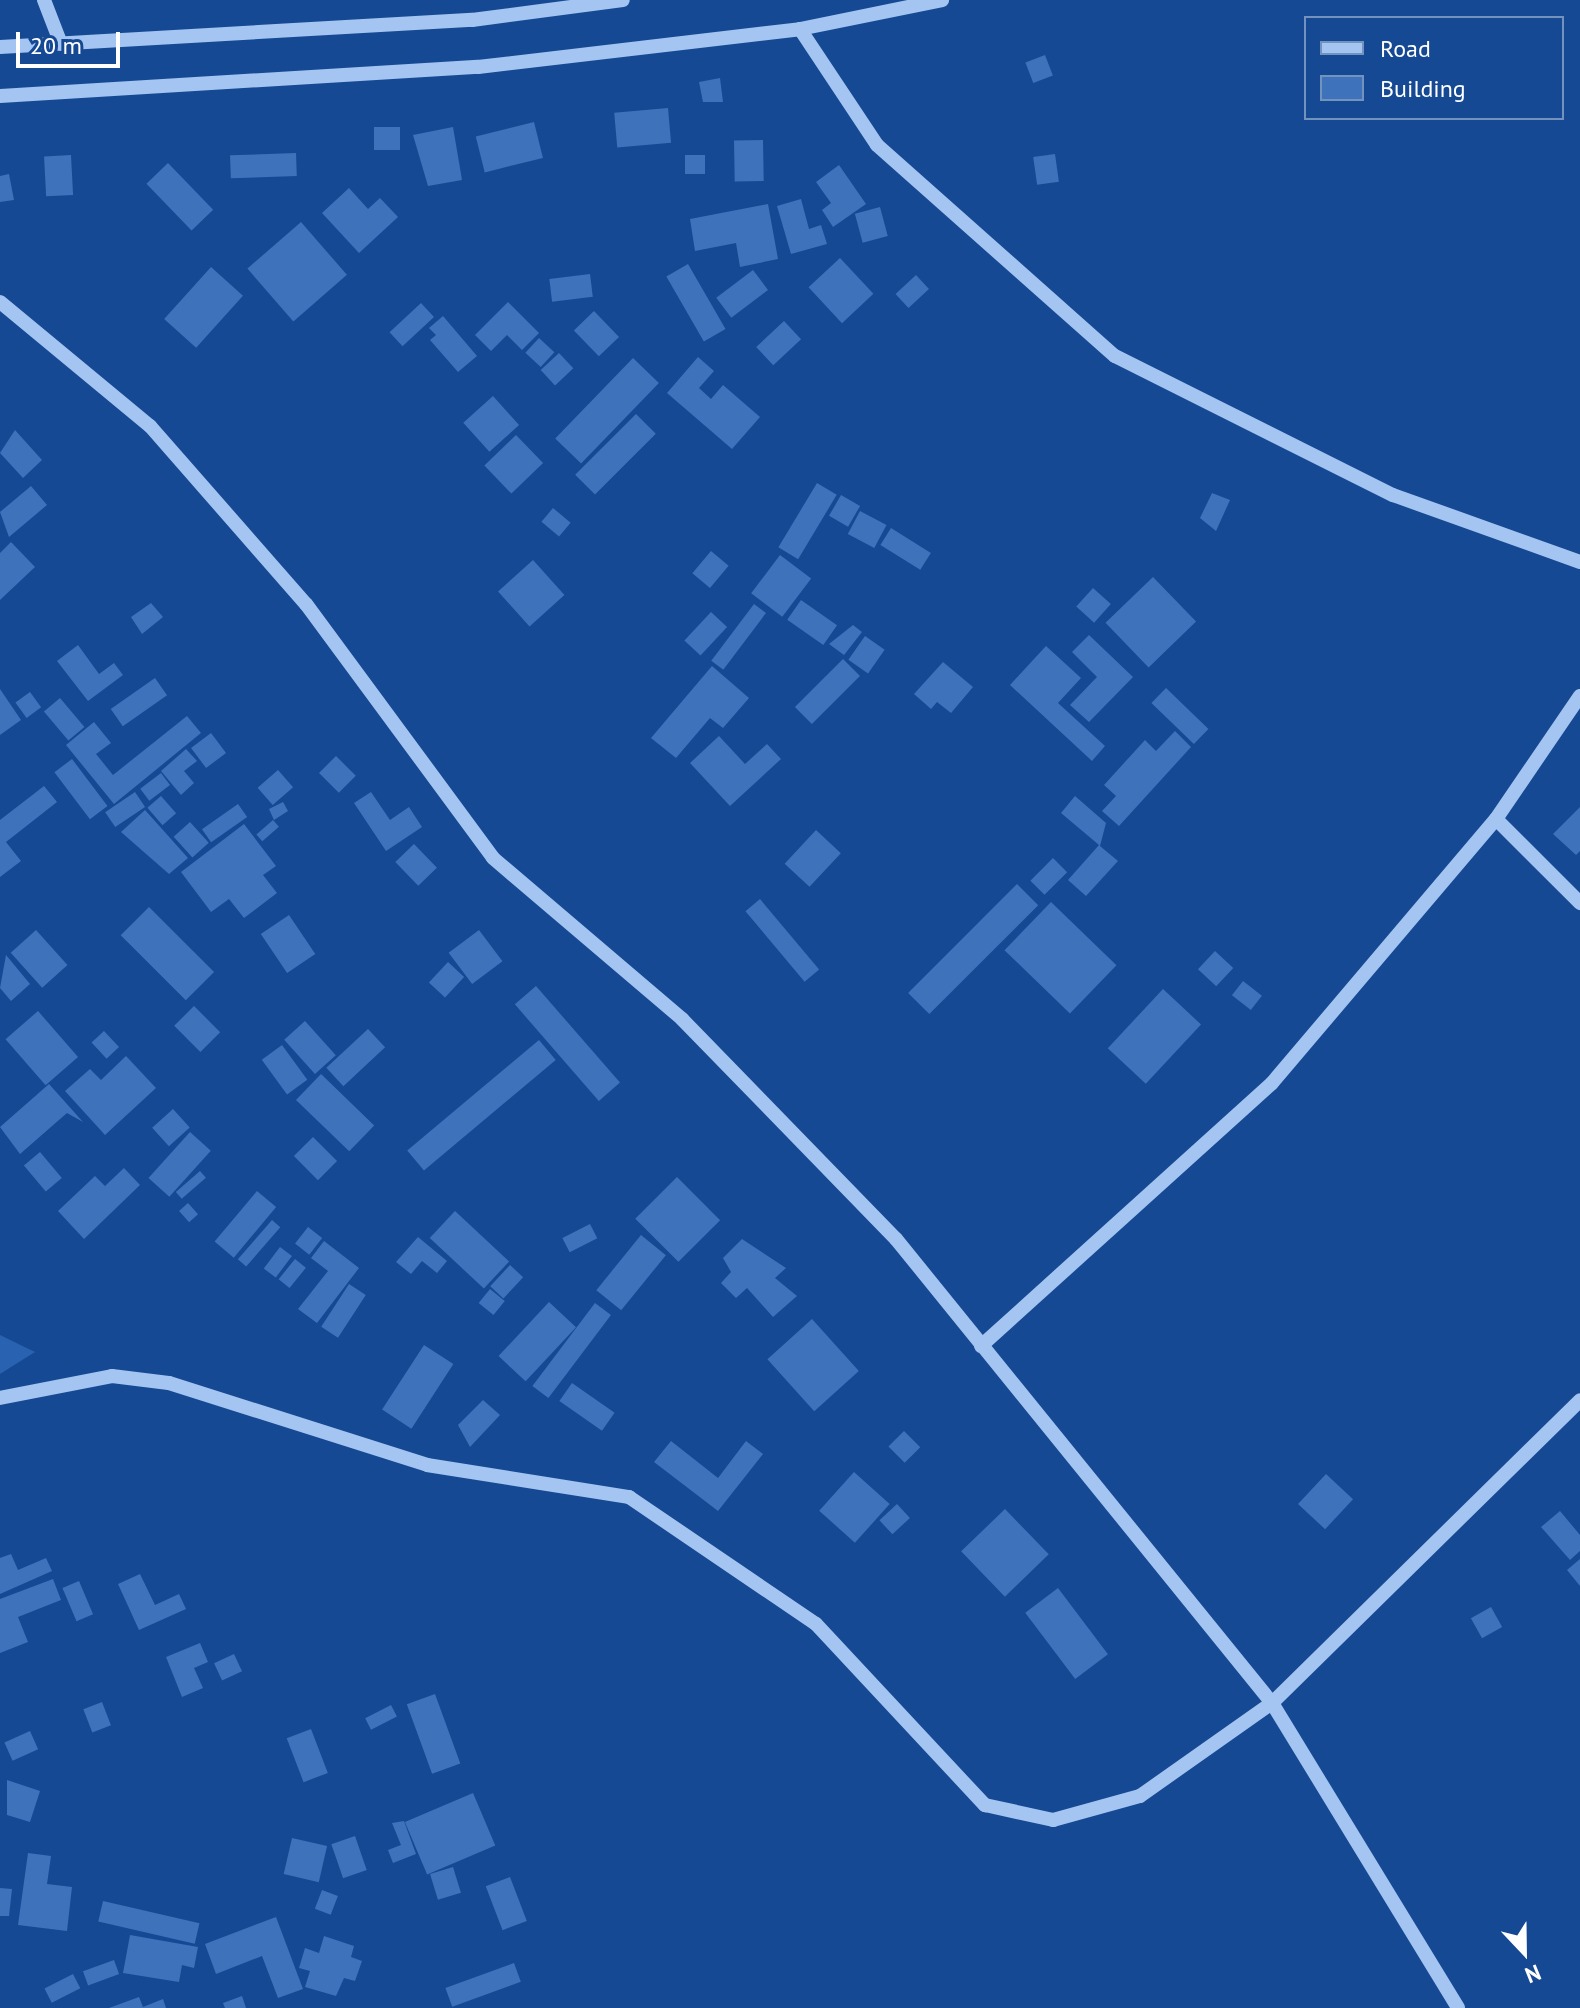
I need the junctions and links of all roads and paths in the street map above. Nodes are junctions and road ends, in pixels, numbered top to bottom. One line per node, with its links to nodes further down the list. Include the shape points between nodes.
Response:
1 (44, 0): 5 (street)
2 (623, 0): 5 (street, via 457,21)
3 (942, 0): 4 (street)
4 (800, 29): 7 (street, via 295,83); 9 (street, via 877,145 1115,356 1393,495)
5 (61, 44): 6 (street)
6 (0, 47)
7 (0, 96)
8 (2, 306): 13 (street, via 150,426 306,604 493,858 682,1019 896,1239)
9 (1580, 562)
10 (1580, 696): 11 (street)
11 (1496, 819): 12 (street); 13 (street, via 1272,1083)
12 (1580, 903)
13 (981, 1346): 16 (street)
14 (0, 1398): 16 (street, via 112,1376 169,1383 427,1465 629,1497 816,1624 985,1805 1053,1820 1140,1796)
15 (1580, 1400): 16 (street)
16 (1272, 1703): 17 (street)
17 (1458, 2008)

